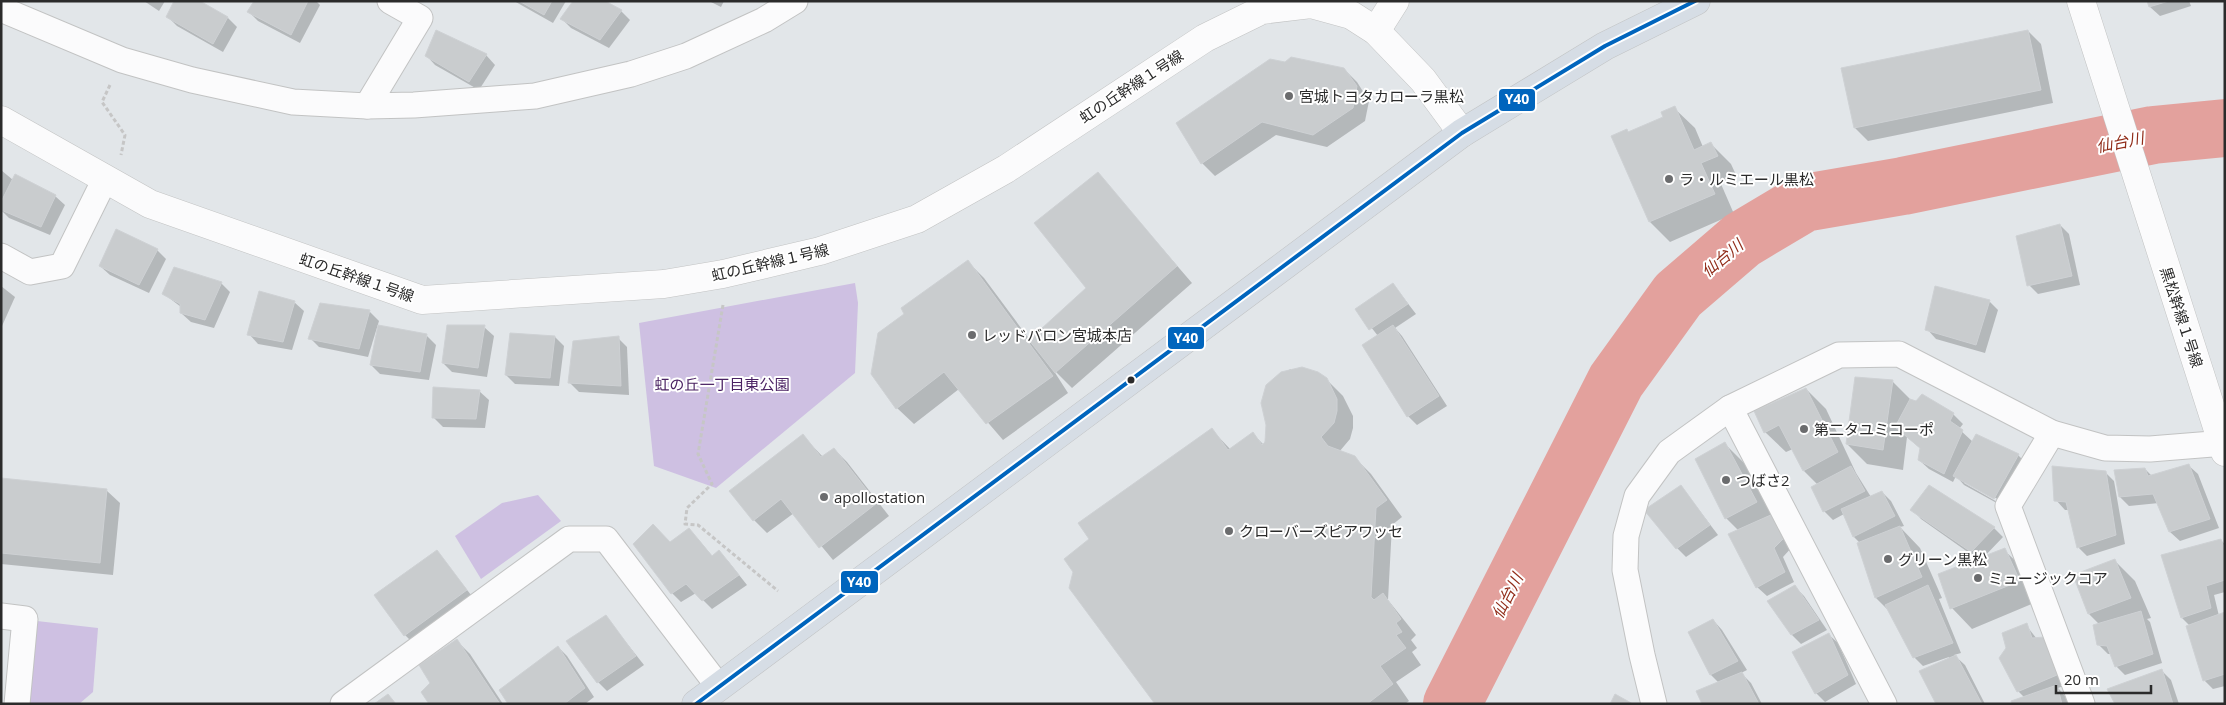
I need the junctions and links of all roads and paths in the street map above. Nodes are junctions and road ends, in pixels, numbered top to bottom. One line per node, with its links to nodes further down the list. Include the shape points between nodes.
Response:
1 (390, 1): 9 (street, via 420,18)
2 (795, 1): 9 (street, via 764,20 686,56 631,74 535,96)
3 (1394, 1): 7 (street)
4 (1696, 1): 11 (main road, via 1606,46)
5 (2081, 1): 17 (street, 黒松幹線１号線)
6 (1, 9): 8 (street)
7 (1376, 31): 11 (street, 虹の丘幹線１号線, via 1423,80); 12 (street, 虹の丘幹線１号線, via 1351,15 1311,4 1262,10 1205,38 1006,169 916,219 820,251 664,284 422,300 150,204)
8 (122, 60): 9 (street, via 192,80 293,102); 12 (path, via 102,102 125,135)
9 (367, 106)
10 (1, 120): 12 (street, 虹の丘幹線１号線)
11 (1462, 132): 20 (main road)
12 (111, 182): 13 (street, via 62,266 30,272)
13 (1, 256)
14 (723, 307): 18 (path, via 698,454 712,484 687,508 685,524 698,525)
15 (1730, 408): 16 (street, via 1839,355 1899,354); 24 (street, via 1669,452 1637,496 1626,536 1625,570); 25 (street)
16 (2052, 433): 17 (street, via 2105,448); 26 (street, via 2008,506)
17 (2224, 446)
18 (778, 591)
19 (1, 616): 21 (street, via 24,619)
20 (719, 687): 22 (street, via 606,539 569,538); 23 (main road)
21 (17, 704)
22 (343, 704)
23 (696, 704)
24 (1654, 704)
25 (1884, 704)
26 (2082, 704)

